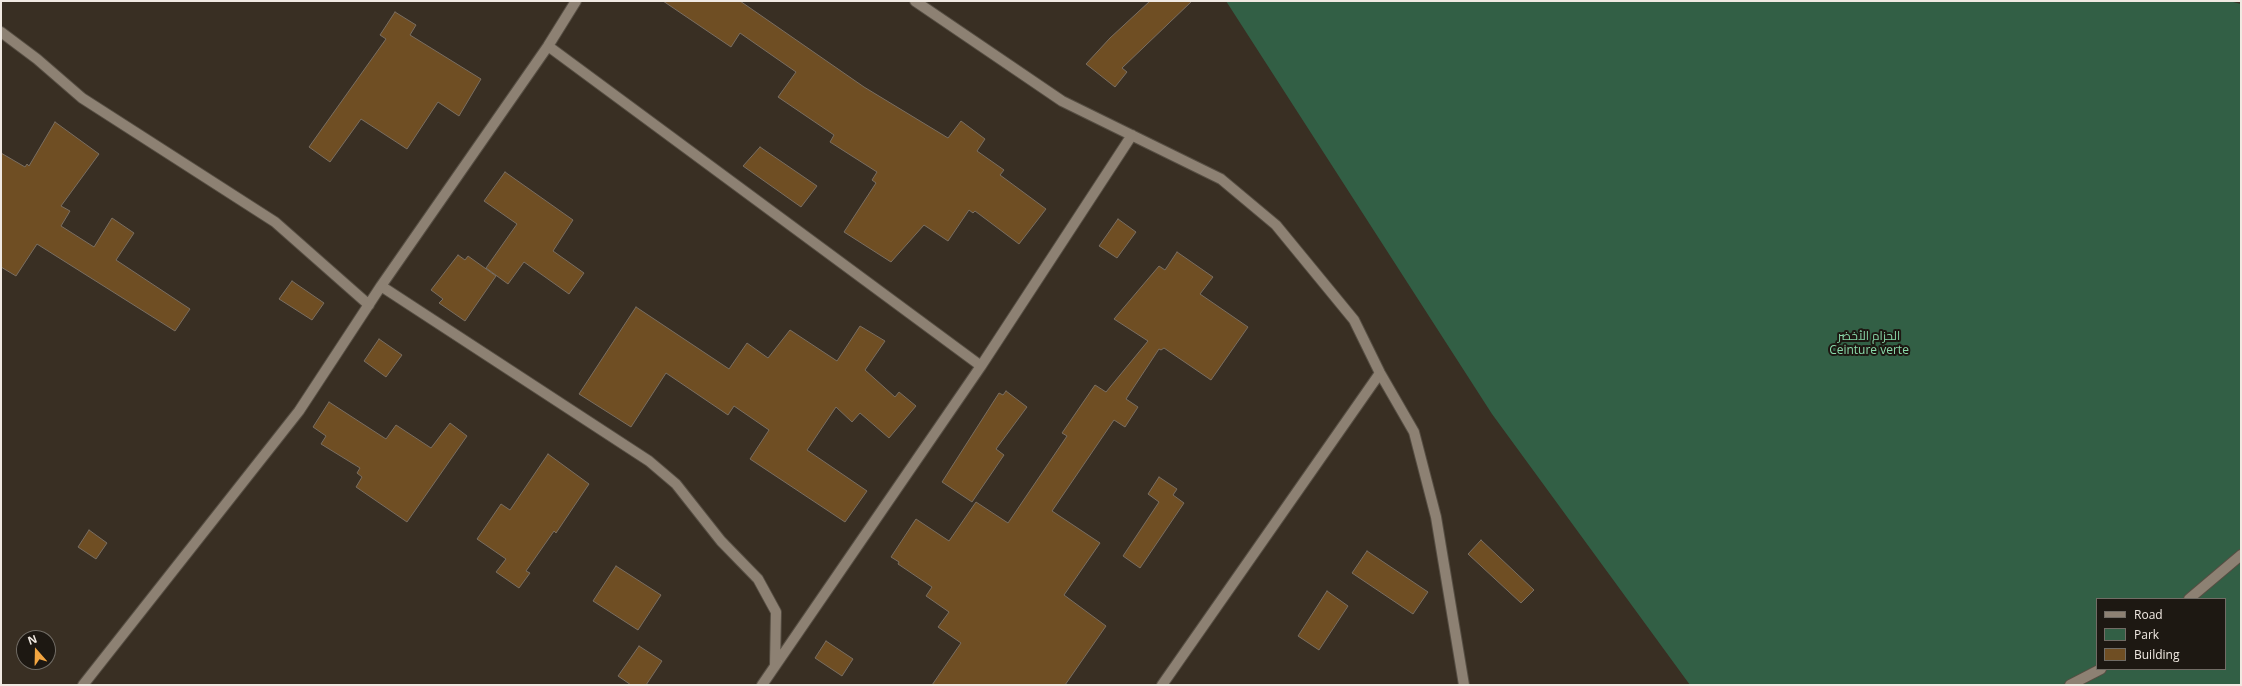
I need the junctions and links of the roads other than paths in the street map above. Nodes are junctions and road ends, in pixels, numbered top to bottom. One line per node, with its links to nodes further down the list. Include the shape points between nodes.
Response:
1 (576, 1): 4 (street)
2 (915, 1): 5 (street, via 1062,101)
3 (1, 32): 7 (street, via 82,98 275,222)
4 (548, 46): 6 (street); 8 (street)
5 (1132, 135): 8 (street); 9 (street, via 1221,179 1276,225 1354,320)
6 (381, 286): 7 (street); 12 (street, via 649,461 676,484 721,541 758,579 776,612)
7 (368, 305): 14 (street, via 299,411)
8 (981, 366): 12 (street)
9 (1380, 373): 16 (street); 17 (street, via 1414,432 1436,517)
10 (2241, 555): 11 (street)
11 (2190, 598)
12 (775, 665): 15 (street)
13 (2099, 670): 18 (street)
14 (83, 685)
15 (762, 685)
16 (1162, 685)
17 (1464, 685)
18 (2070, 685)

